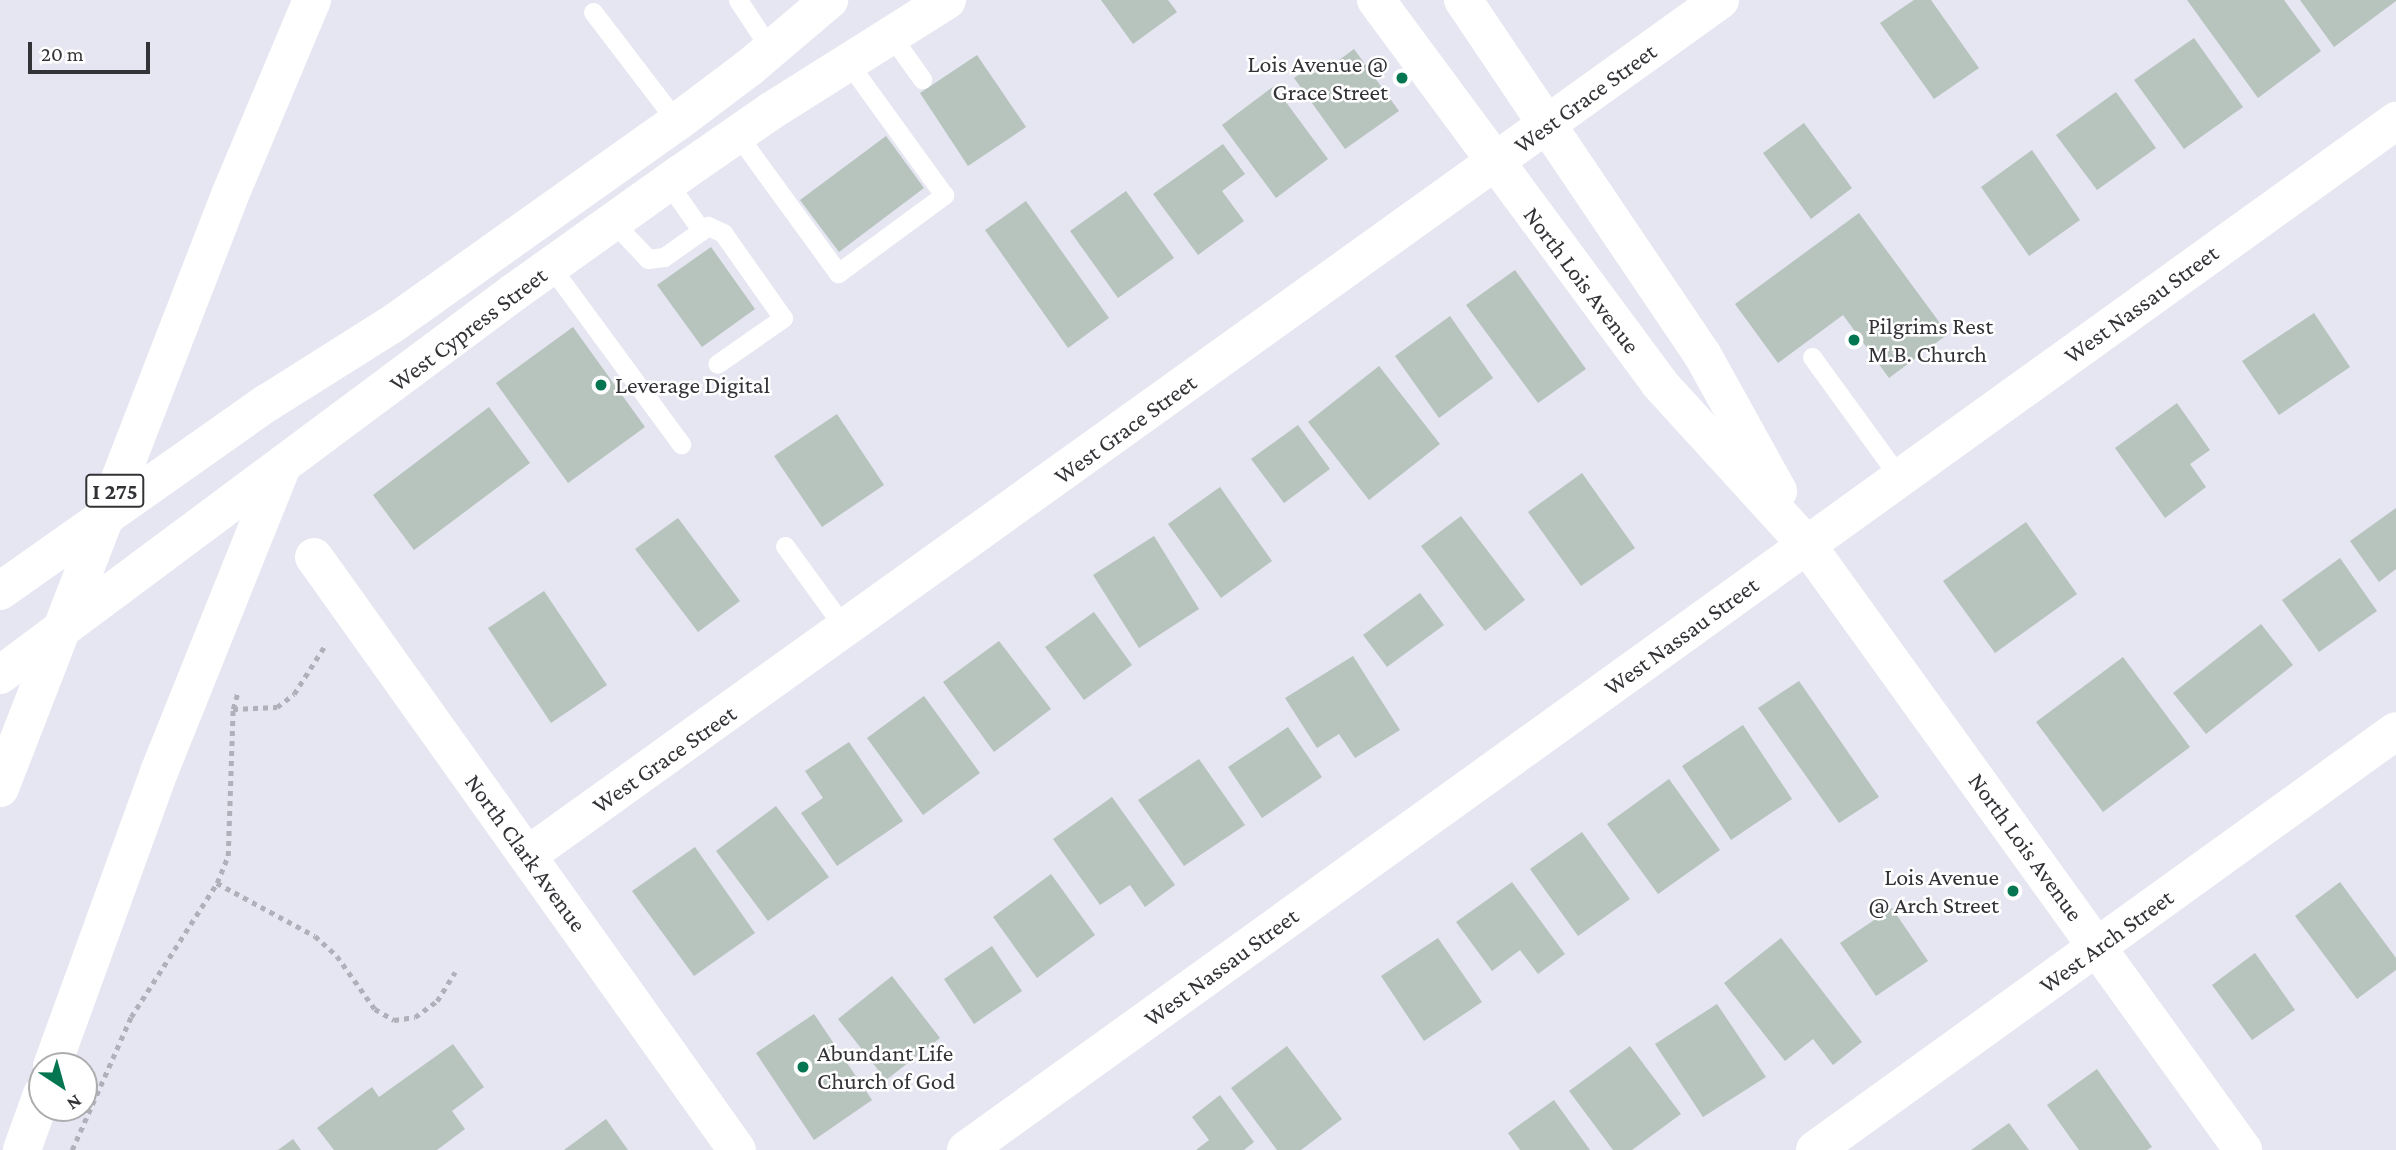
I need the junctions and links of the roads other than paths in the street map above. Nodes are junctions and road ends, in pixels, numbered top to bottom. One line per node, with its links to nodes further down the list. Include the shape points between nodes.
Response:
1 (312, 0): 34 (main road, I 275, via 230,194)
2 (738, 0): 10 (lane)
3 (829, 0): 10 (main road, West Cypress Street)
4 (947, 0): 9 (main road, West Cypress Street)
5 (1376, 0): 17 (main road, North Lois Avenue)
6 (1463, 0): 15 (main road, North Lois Avenue)
7 (1720, 0): 15 (main road, West Grace Street)
8 (593, 12): 14 (lane)
9 (892, 37): 11 (main road, West Cypress Street); 12 (lane)
10 (771, 50): 14 (main road, West Cypress Street)
11 (849, 64): 16 (main road, West Cypress Street); 16 (lane, via 944,195 838,273)
12 (922, 79)
13 (2396, 121): 26 (main road, West Nassau Street)
14 (677, 122): 30 (main road, West Cypress Street, via 391,325 267,403)
15 (1549, 123): 17 (main road, West Grace Street); 27 (main road, North Lois Avenue, via 1702,354)
16 (737, 134): 18 (main road, West Cypress Street)
17 (1494, 163): 27 (main road, North Lois Avenue, via 1659,383); 31 (main road, West Grace Street)
18 (668, 183): 19 (main road, West Cypress Street); 20 (lane)
19 (613, 222): 20 (lane, via 648,259 664,257); 21 (main road, West Cypress Street)
20 (702, 230): 23 (lane, via 708,226 723,233 783,318)
21 (551, 267): 24 (lane); 25 (main road, West Cypress Street)
22 (1812, 357): 26 (lane)
23 (717, 364)
24 (681, 444)
25 (281, 468): 32 (main road, West Cypress Street); 37 (main road, via 159,772)
26 (1900, 478): 27 (main road, West Nassau Street)
27 (1807, 545): 36 (main road, North Lois Avenue); 41 (main road, West Nassau Street)
28 (785, 546): 31 (lane)
29 (314, 557): 35 (main road, North Clark Avenue)
30 (0, 591)
31 (846, 630): 35 (main road, West Grace Street)
32 (0, 675)
33 (2396, 731): 36 (main road, West Arch Street)
34 (0, 788)
35 (528, 855): 40 (main road, North Clark Avenue)
36 (2098, 947): 42 (main road, West Arch Street); 43 (main road, North Lois Avenue)
37 (57, 1052)
38 (32, 1122): 39 (main road)
39 (22, 1150)
40 (737, 1150)
41 (966, 1150)
42 (1815, 1150)
43 (2242, 1150)

